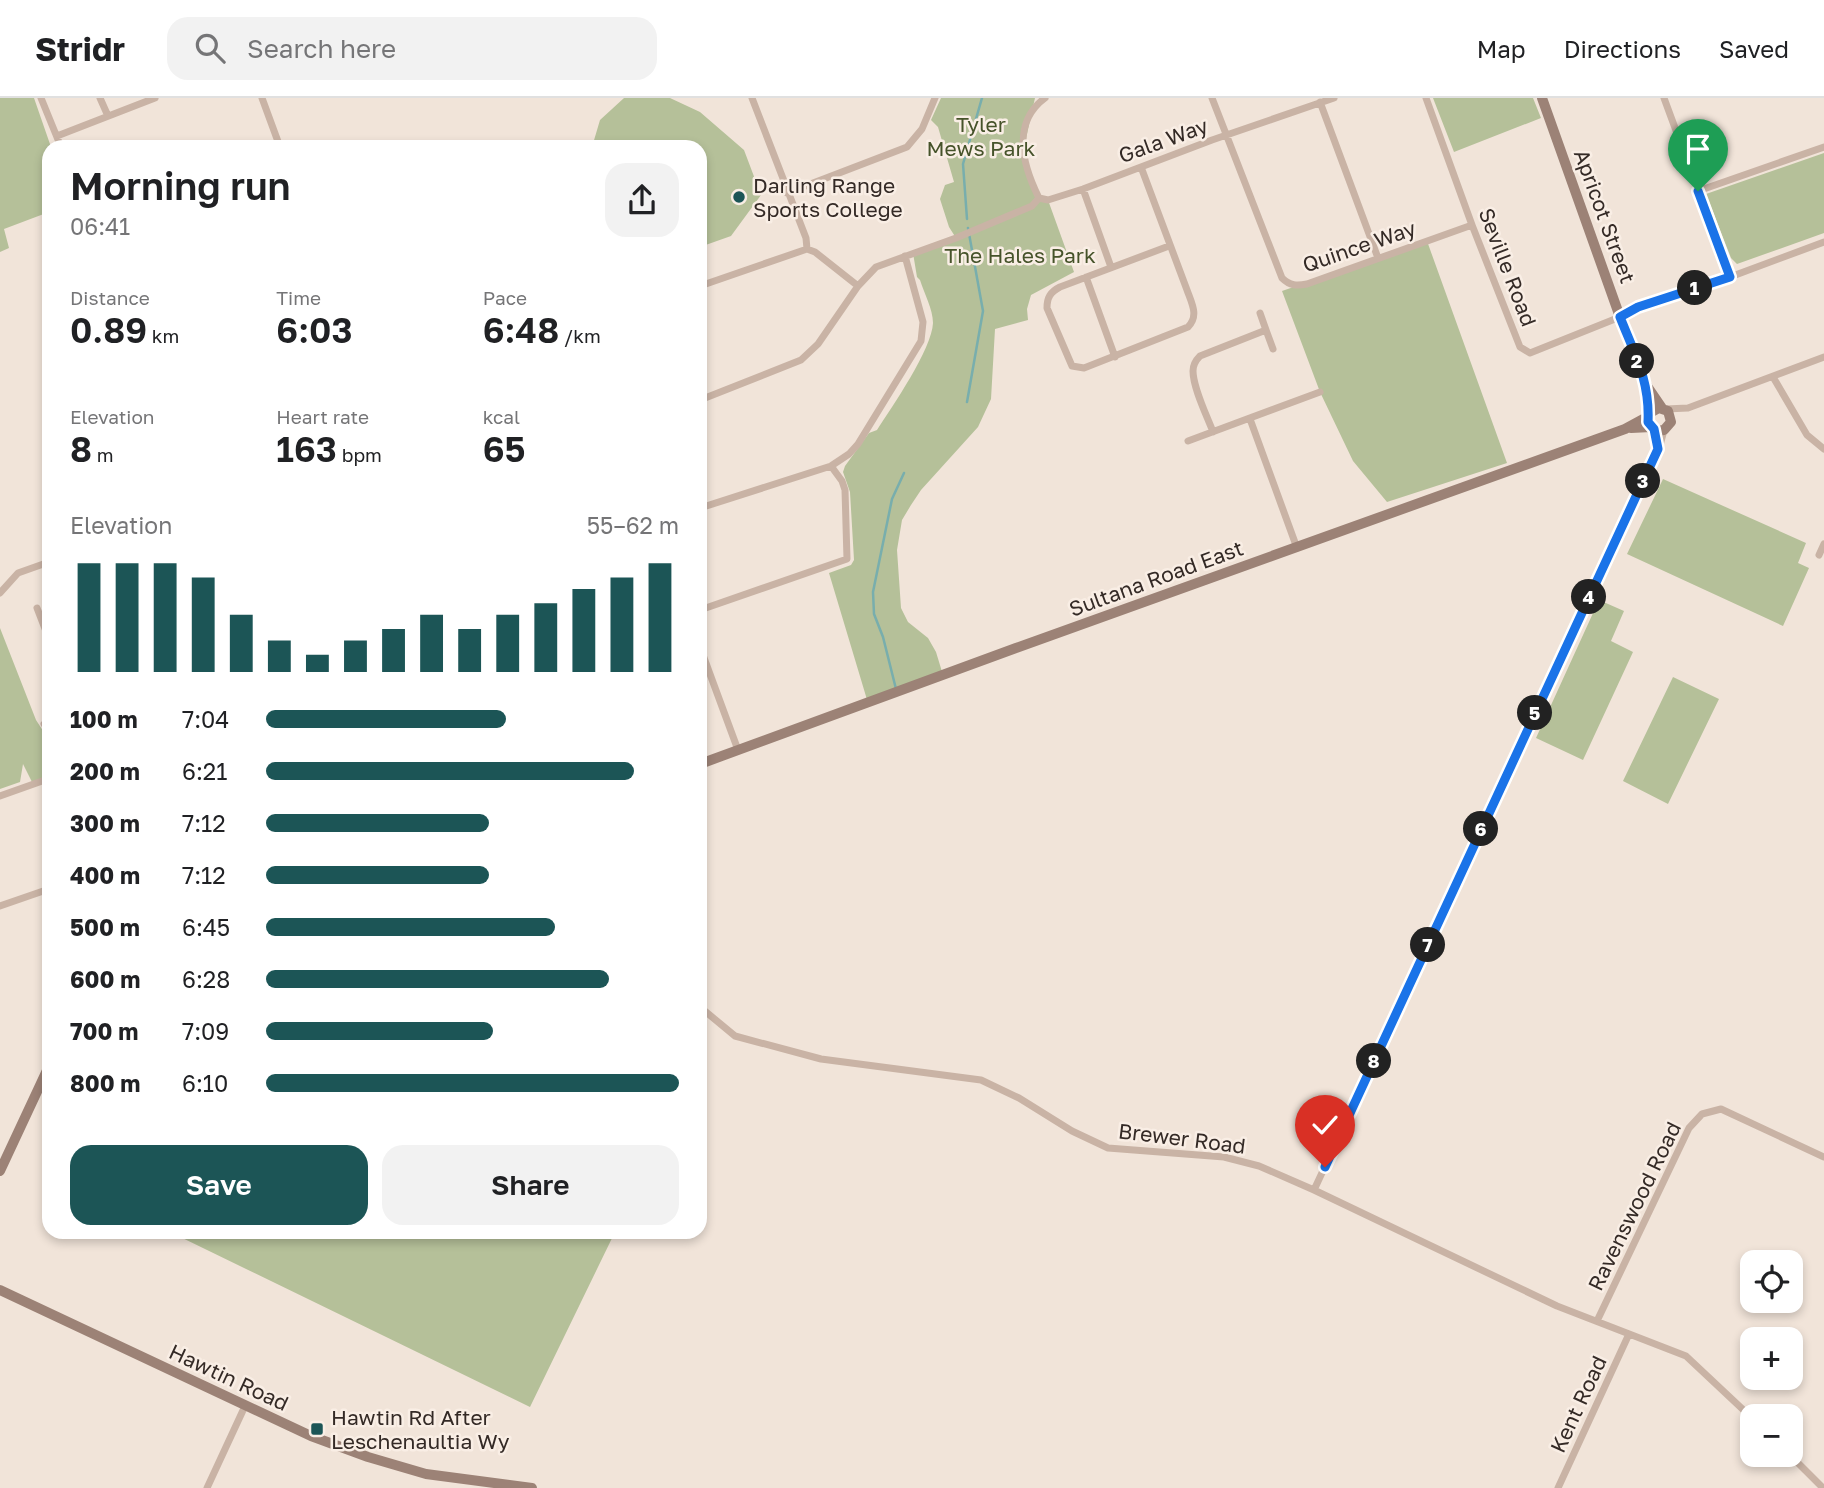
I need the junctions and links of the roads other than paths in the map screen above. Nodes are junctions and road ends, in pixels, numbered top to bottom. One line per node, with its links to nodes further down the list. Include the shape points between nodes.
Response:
1 (41, 98): 17 (street)
2 (100, 98): 15 (street)
3 (155, 98): 15 (street)
4 (262, 98): 19 (street)
5 (763, 98): 13 (street)
6 (935, 98): 24 (street, via 922,129 907,147)
7 (1045, 98): 25 (street, via 1028,120 1023,152)
8 (1212, 98): 16 (street, Quince Way)
9 (1334, 98): 14 (street, Gala Way)
10 (1426, 98): 26 (street, Seville Road)
11 (1542, 98): 38 (street, Apricot Street)
12 (1664, 98): 23 (street)
13 (753, 100): 24 (street)
14 (1320, 102): 16 (street, Gala Way); 31 (street)
15 (108, 116): 17 (street)
16 (1226, 135): 21 (street, Gala Way); 31 (street, Quince Way, via 1287,283 1307,284)
17 (57, 136): 18 (street)
18 (58, 140)
19 (277, 140)
20 (1824, 147): 23 (street)
21 (1141, 167): 22 (street, Gala Way); 28 (street)
22 (1083, 189): 25 (street, Gala Way); 32 (street)
23 (1698, 191): 34 (street)
24 (787, 193): 29 (street)
25 (1041, 199): 30 (street, Gala Way)
26 (1472, 225): 31 (street, Quince Way); 38 (street, Seville Road, via 1520,347 1530,353)
27 (1824, 242): 34 (street)
28 (1169, 246): 32 (street); 41 (street, via 1194,319 1188,327)
29 (807, 249): 35 (street); 36 (street)
30 (905, 256): 36 (street, Gala Way, via 876,267); 54 (street, via 923,322 921,341 858,444)
31 (1378, 258)
32 (1111, 267): 33 (street)
33 (1086, 277): 41 (street); 41 (street, via 1051,293 1047,308 1051,321 1072,366 1084,368)
34 (1730, 277): 38 (street)
35 (707, 284)
36 (858, 286): 46 (street, Gala Way, via 811,353)
37 (1260, 313): 39 (street)
38 (1620, 317): 44 (street, Apricot Street)
39 (1266, 330): 40 (street); 51 (street, via 1195,361 1192,369)
40 (1273, 349)
41 (1115, 357)
42 (1824, 357): 43 (street)
43 (1773, 376): 47 (street); 53 (street, via 1807,435)
44 (1647, 386): 48 (street, Apricot Street); 50 (street, Apricot Street)
45 (1320, 392): 49 (street)
46 (707, 397)
47 (1688, 408): 48 (street); 50 (street)
48 (1664, 409): 50 (street, Sultana Road East)
49 (1250, 419): 51 (street); 57 (street)
50 (1656, 423): 57 (street, Sultana Road East, via 1625,429); 75 (street, via 1658,449)
51 (1213, 432): 52 (street)
52 (1188, 441)
53 (1824, 449)
54 (831, 466): 55 (street); 62 (street, via 845,490 847,559)
55 (707, 507)
56 (1824, 544): 58 (street)
57 (1297, 548): 65 (street, Sultana Road East)
58 (1819, 555)
59 (42, 564): 60 (street, via 18,573)
60 (0, 593)
61 (37, 608): 63 (street)
62 (707, 608)
63 (42, 621)
64 (707, 666): 65 (street)
65 (738, 750): 66 (street, Sultana Road East)
66 (707, 761)
67 (42, 781): 68 (street)
68 (0, 796)
69 (42, 891): 70 (street)
70 (0, 906)
71 (707, 1013): 75 (street, Brewer Road, via 735,1036 821,1059 981,1080 1108,1147 1224,1157 1259,1166)
72 (42, 1081): 74 (street)
73 (1824, 1157): 77 (street, Ravenswood Road, via 1721,1109 1702,1114 1689,1128)
74 (0, 1171)
75 (1314, 1190): 77 (street, Brewer Road)
76 (0, 1290): 79 (street, Hawtin Road)
77 (1597, 1321): 78 (street, Brewer Road)
78 (1629, 1334): 80 (street, Brewer Road, via 1686,1356); 84 (street, Kent Road)
79 (245, 1406): 82 (street); 83 (street, Hawtin Road, via 334,1444 426,1474)
80 (1740, 1407)
81 (1802, 1467): 85 (street)
82 (207, 1488)
83 (532, 1488)
84 (1558, 1488)
85 (1823, 1488)

